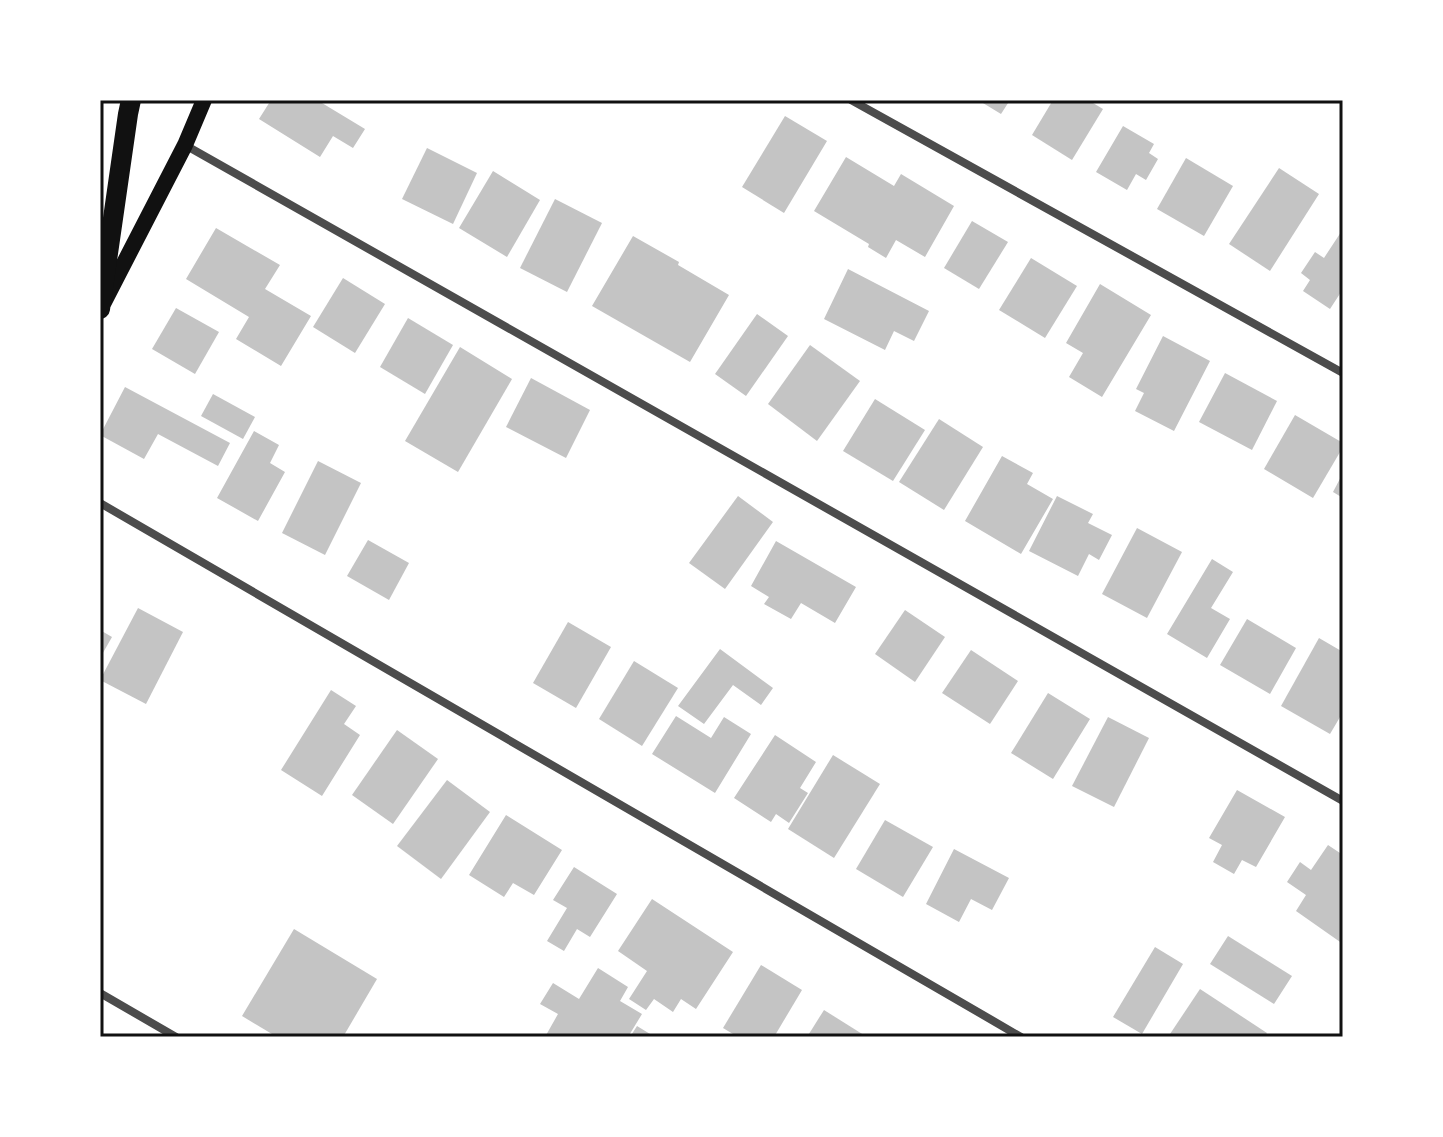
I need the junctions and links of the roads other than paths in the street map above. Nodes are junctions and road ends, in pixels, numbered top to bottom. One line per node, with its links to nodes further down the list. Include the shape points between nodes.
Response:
1 (131, 100): 5 (main road)
2 (204, 100): 4 (main road)
3 (851, 100): 6 (street)
4 (185, 145): 5 (main road); 8 (street)
5 (100, 310)
6 (1343, 373)
7 (100, 503): 11 (street)
8 (1343, 801)
9 (100, 993): 10 (street)
10 (176, 1037)
11 (1021, 1037)

